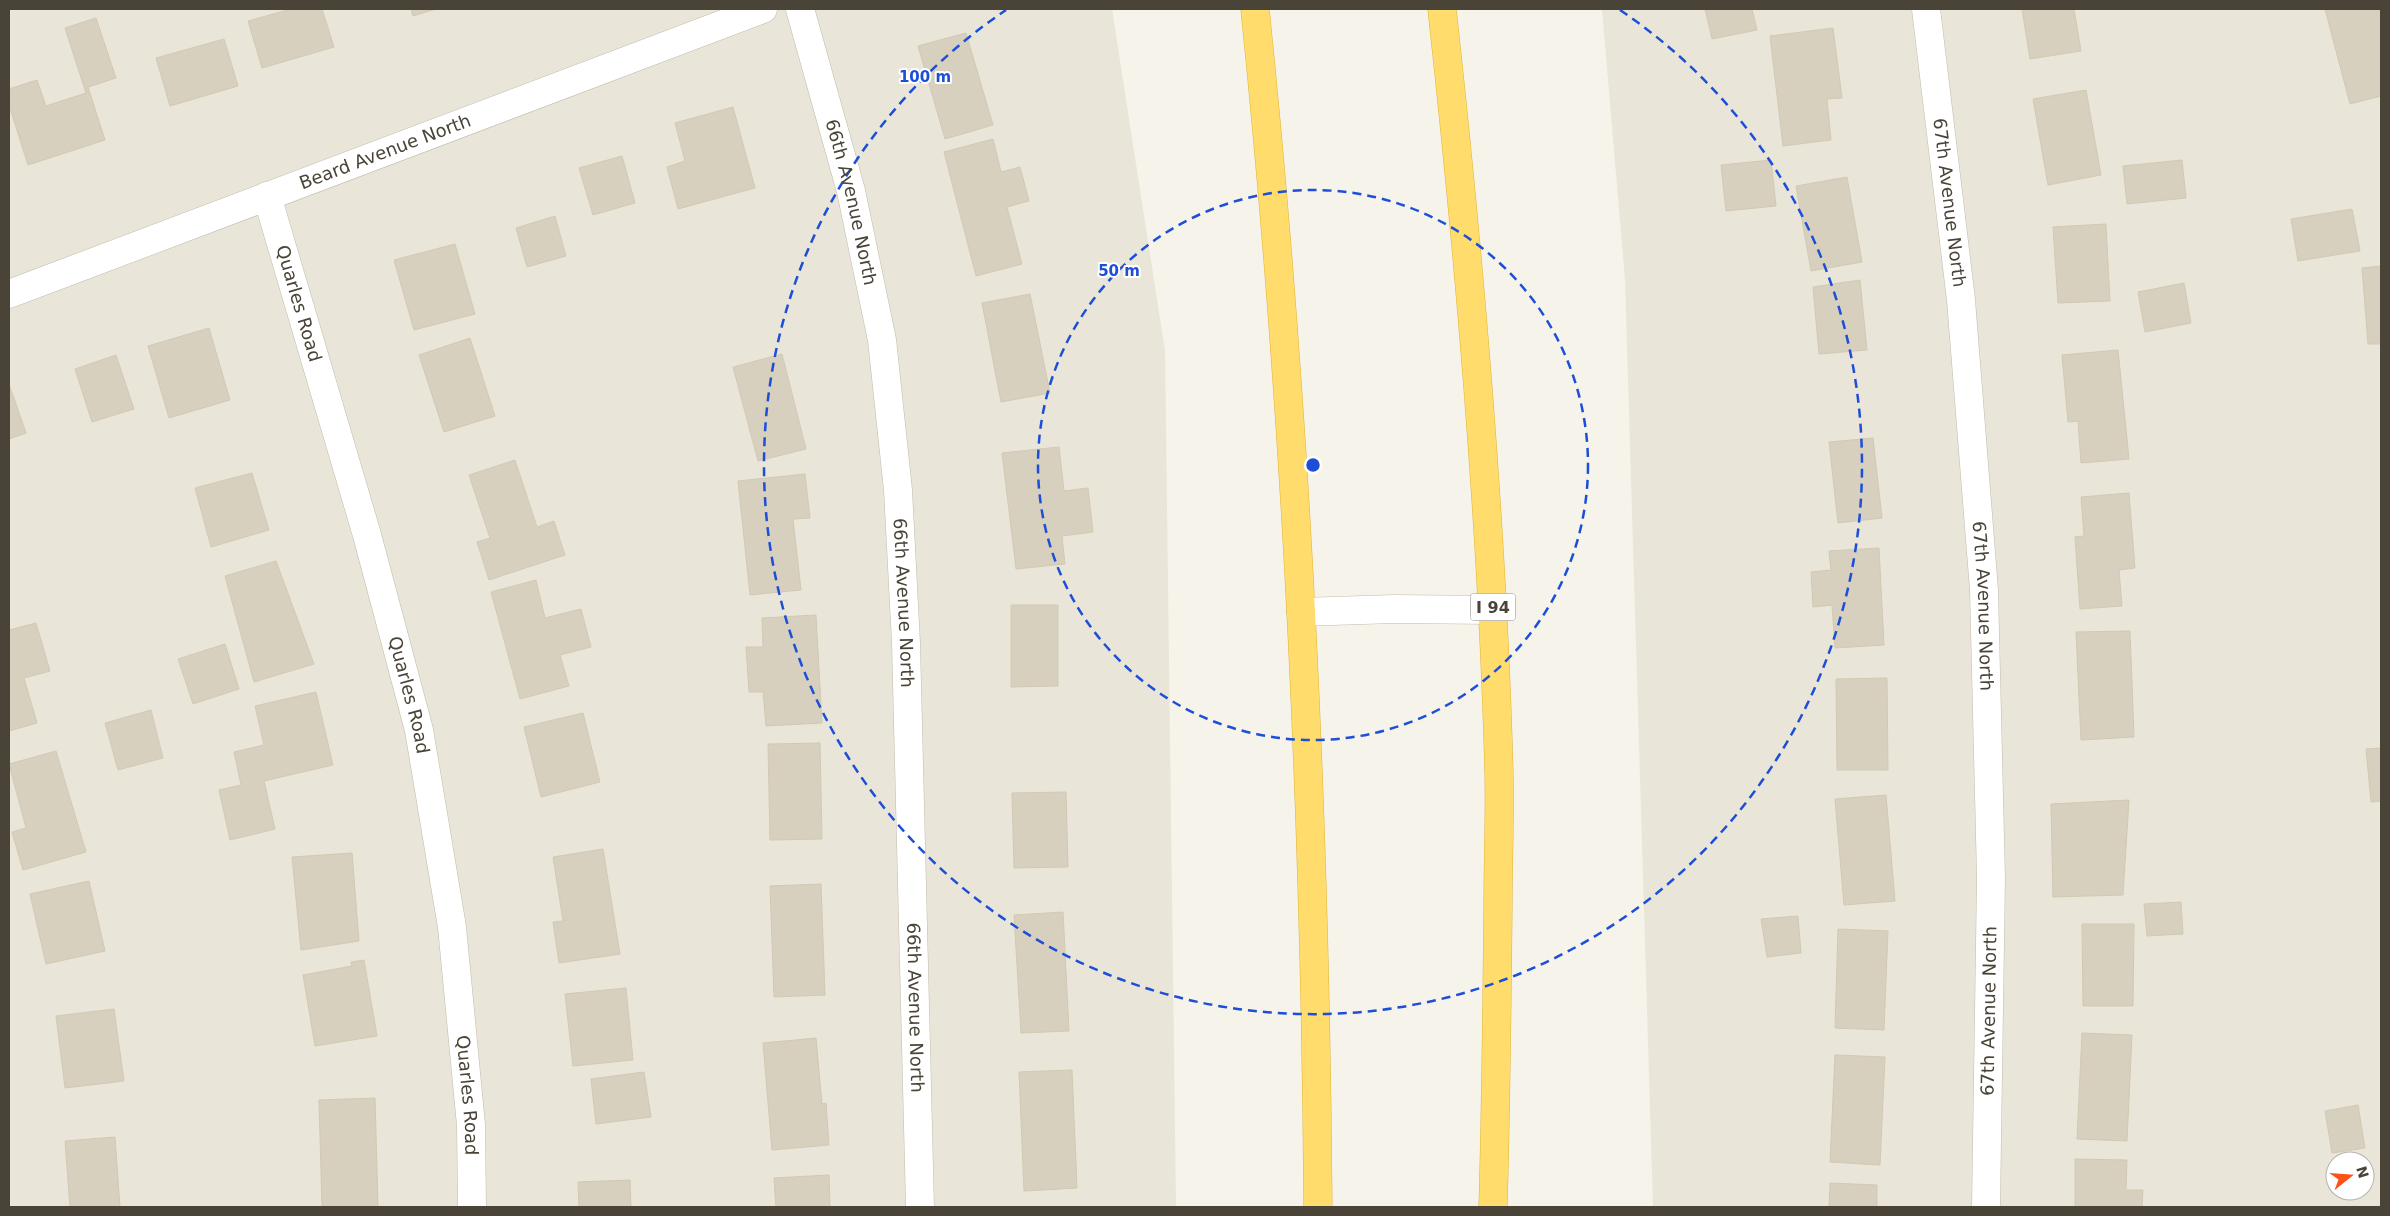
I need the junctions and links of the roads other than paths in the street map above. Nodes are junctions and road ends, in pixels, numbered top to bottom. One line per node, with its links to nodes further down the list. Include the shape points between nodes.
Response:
1 (763, 9): 6 (street, Beard Avenue North)
2 (800, 9): 11 (street, 66th Avenue North, via 851,190 882,340 898,490 906,643)
3 (1255, 9): 9 (highway, via 1276,212)
4 (1442, 9): 8 (highway, I 94, via 1481,416)
5 (1926, 9): 14 (street, 67th Avenue North, via 1961,300 1984,590 1991,878)
6 (268, 196): 7 (street, Beard Avenue North); 10 (street, Quarles Road, via 367,535 418,730 452,927 471,1125)
7 (9, 294)
8 (1493, 610): 9 (street); 13 (highway, I 94, via 1499,777)
9 (1301, 612): 12 (highway, via 1312,846)
10 (472, 1207)
11 (920, 1207)
12 (1318, 1207)
13 (1493, 1207)
14 (1986, 1207)

